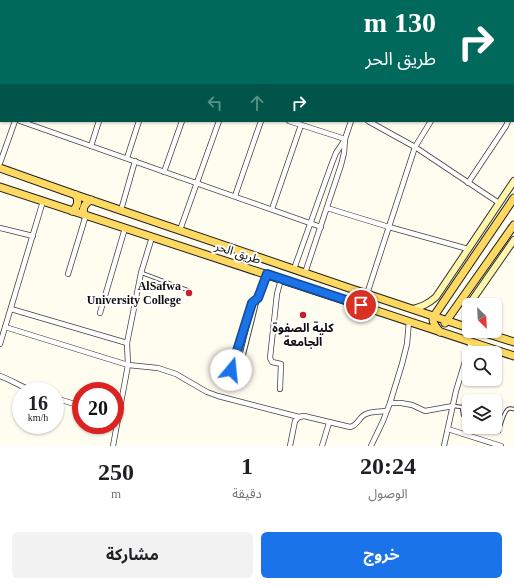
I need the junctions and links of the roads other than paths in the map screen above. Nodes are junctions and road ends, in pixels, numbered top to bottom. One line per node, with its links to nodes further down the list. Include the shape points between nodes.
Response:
1 (15, 122): 19 (street)
2 (23, 122): 15 (street)
3 (99, 122): 15 (street)
4 (139, 122): 17 (street)
5 (182, 122): 21 (street)
6 (219, 122): 23 (street)
7 (261, 122): 27 (street)
8 (292, 122): 13 (street)
9 (351, 122): 14 (street)
10 (370, 122): 16 (street)
11 (430, 122): 16 (street)
12 (508, 122): 24 (street)
13 (301, 125): 14 (street); 33 (street)
14 (345, 139): 32 (street, via 341,165); 37 (street, via 336,152)
15 (91, 146): 17 (street)
16 (415, 147): 24 (street); 40 (street)
17 (127, 158): 18 (street)
18 (135, 161): 21 (street); 34 (street)
19 (0, 163)
20 (0, 168): 26 (main road, طريق الحر)
21 (164, 172): 23 (street)
22 (514, 181): 31 (street)
23 (197, 183): 27 (street); 43 (street)
24 (468, 183): 31 (street)
25 (0, 187): 30 (main road, طريق الحر)
26 (76, 195): 29 (main road, طريق الحر); 35 (main road, via 78,201)
27 (234, 196): 33 (street)
28 (514, 198): 64 (main road)
29 (91, 200): 34 (main road, طريق الحر); 36 (main road, via 84,206)
30 (43, 201): 35 (main road, طريق الحر); 44 (street)
31 (500, 203): 47 (street)
32 (327, 208): 39 (street); 40 (street)
33 (272, 209): 37 (street)
34 (121, 210): 43 (main road, طريق الحر)
35 (72, 211): 36 (main road, طريق الحر)
36 (85, 215): 42 (main road, طريق الحر); 51 (street)
37 (311, 223): 39 (street); 48 (street)
38 (514, 225): 66 (main road)
39 (321, 226): 50 (street)
40 (389, 227): 47 (street); 56 (street)
41 (0, 228): 44 (street)
42 (125, 228): 45 (main road, طريق الحر); 63 (street)
43 (180, 230): 48 (main road, طريق الحر)
44 (33, 236): 61 (street)
45 (152, 237): 49 (street); 52 (main road, طريق الحر)
46 (514, 240): 58 (street)
47 (468, 249): 62 (street, via 436,297 424,306)
48 (294, 270): 50 (main road, طريق الحر)
49 (141, 272): 55 (lane); 75 (street)
50 (305, 273): 54 (main road, طريق الحر)
51 (68, 274)
52 (267, 274): 53 (main road, طريق الحر); 57 (lane)
53 (281, 279): 59 (main road, طريق الحر); 84 (street, via 270,358 272,362 281,364)
54 (352, 289): 56 (main road, طريق الحر); 59 (main road, via 353,296)
55 (190, 291)
56 (367, 294): 60 (main road); 62 (main road, طريق الحر)
57 (258, 298): 79 (lane, via 252,303); 80 (lane)
58 (474, 298)
59 (349, 301): 60 (main road, طريق الحر)
60 (361, 305): 65 (main road, طريق الحر)
61 (11, 309): 68 (street); 75 (street)
62 (413, 309): 64 (main road, طريق الحر)
63 (100, 313)
64 (431, 315): 66 (main road, طريق الحر); 69 (main road); 70 (main road)
65 (408, 321): 69 (main road, طريق الحر); 85 (street, via 407,344)
66 (449, 321): 67 (main road, طريق الحر); 70 (main road, via 445,329)
67 (462, 326)
68 (5, 327): 74 (street); 78 (street)
69 (425, 327): 70 (main road, طريق الحر)
70 (441, 330): 72 (main road, طريق الحر)
71 (500, 338): 73 (main road)
72 (471, 342): 76 (main road, طريق الحر); 86 (street)
73 (512, 342): 76 (main road)
74 (0, 344)
75 (127, 344): 78 (street)
76 (505, 353): 77 (main road, طريق الحر)
77 (514, 356)
78 (128, 365): 83 (street); 90 (street, via 158,368 183,377 218,396)
79 (231, 370)
80 (238, 374)
81 (0, 376): 82 (street)
82 (13, 382)
83 (124, 384)
84 (280, 389)
85 (390, 403): 86 (street, via 412,405 425,411); 89 (street)
86 (453, 406): 87 (lane); 93 (street)
87 (462, 407)
88 (514, 409): 91 (lane, via 508,409)
89 (386, 412): 92 (street, via 369,412 350,427); 98 (street)
90 (299, 417): 92 (street); 96 (street, via 295,421)
91 (502, 420)
92 (329, 422): 97 (street)
93 (448, 429): 99 (street); 100 (street)
94 (115, 434): 95 (street)
95 (113, 446)
96 (290, 446)
97 (322, 446)
98 (371, 446)
99 (444, 446)
100 (501, 446)

